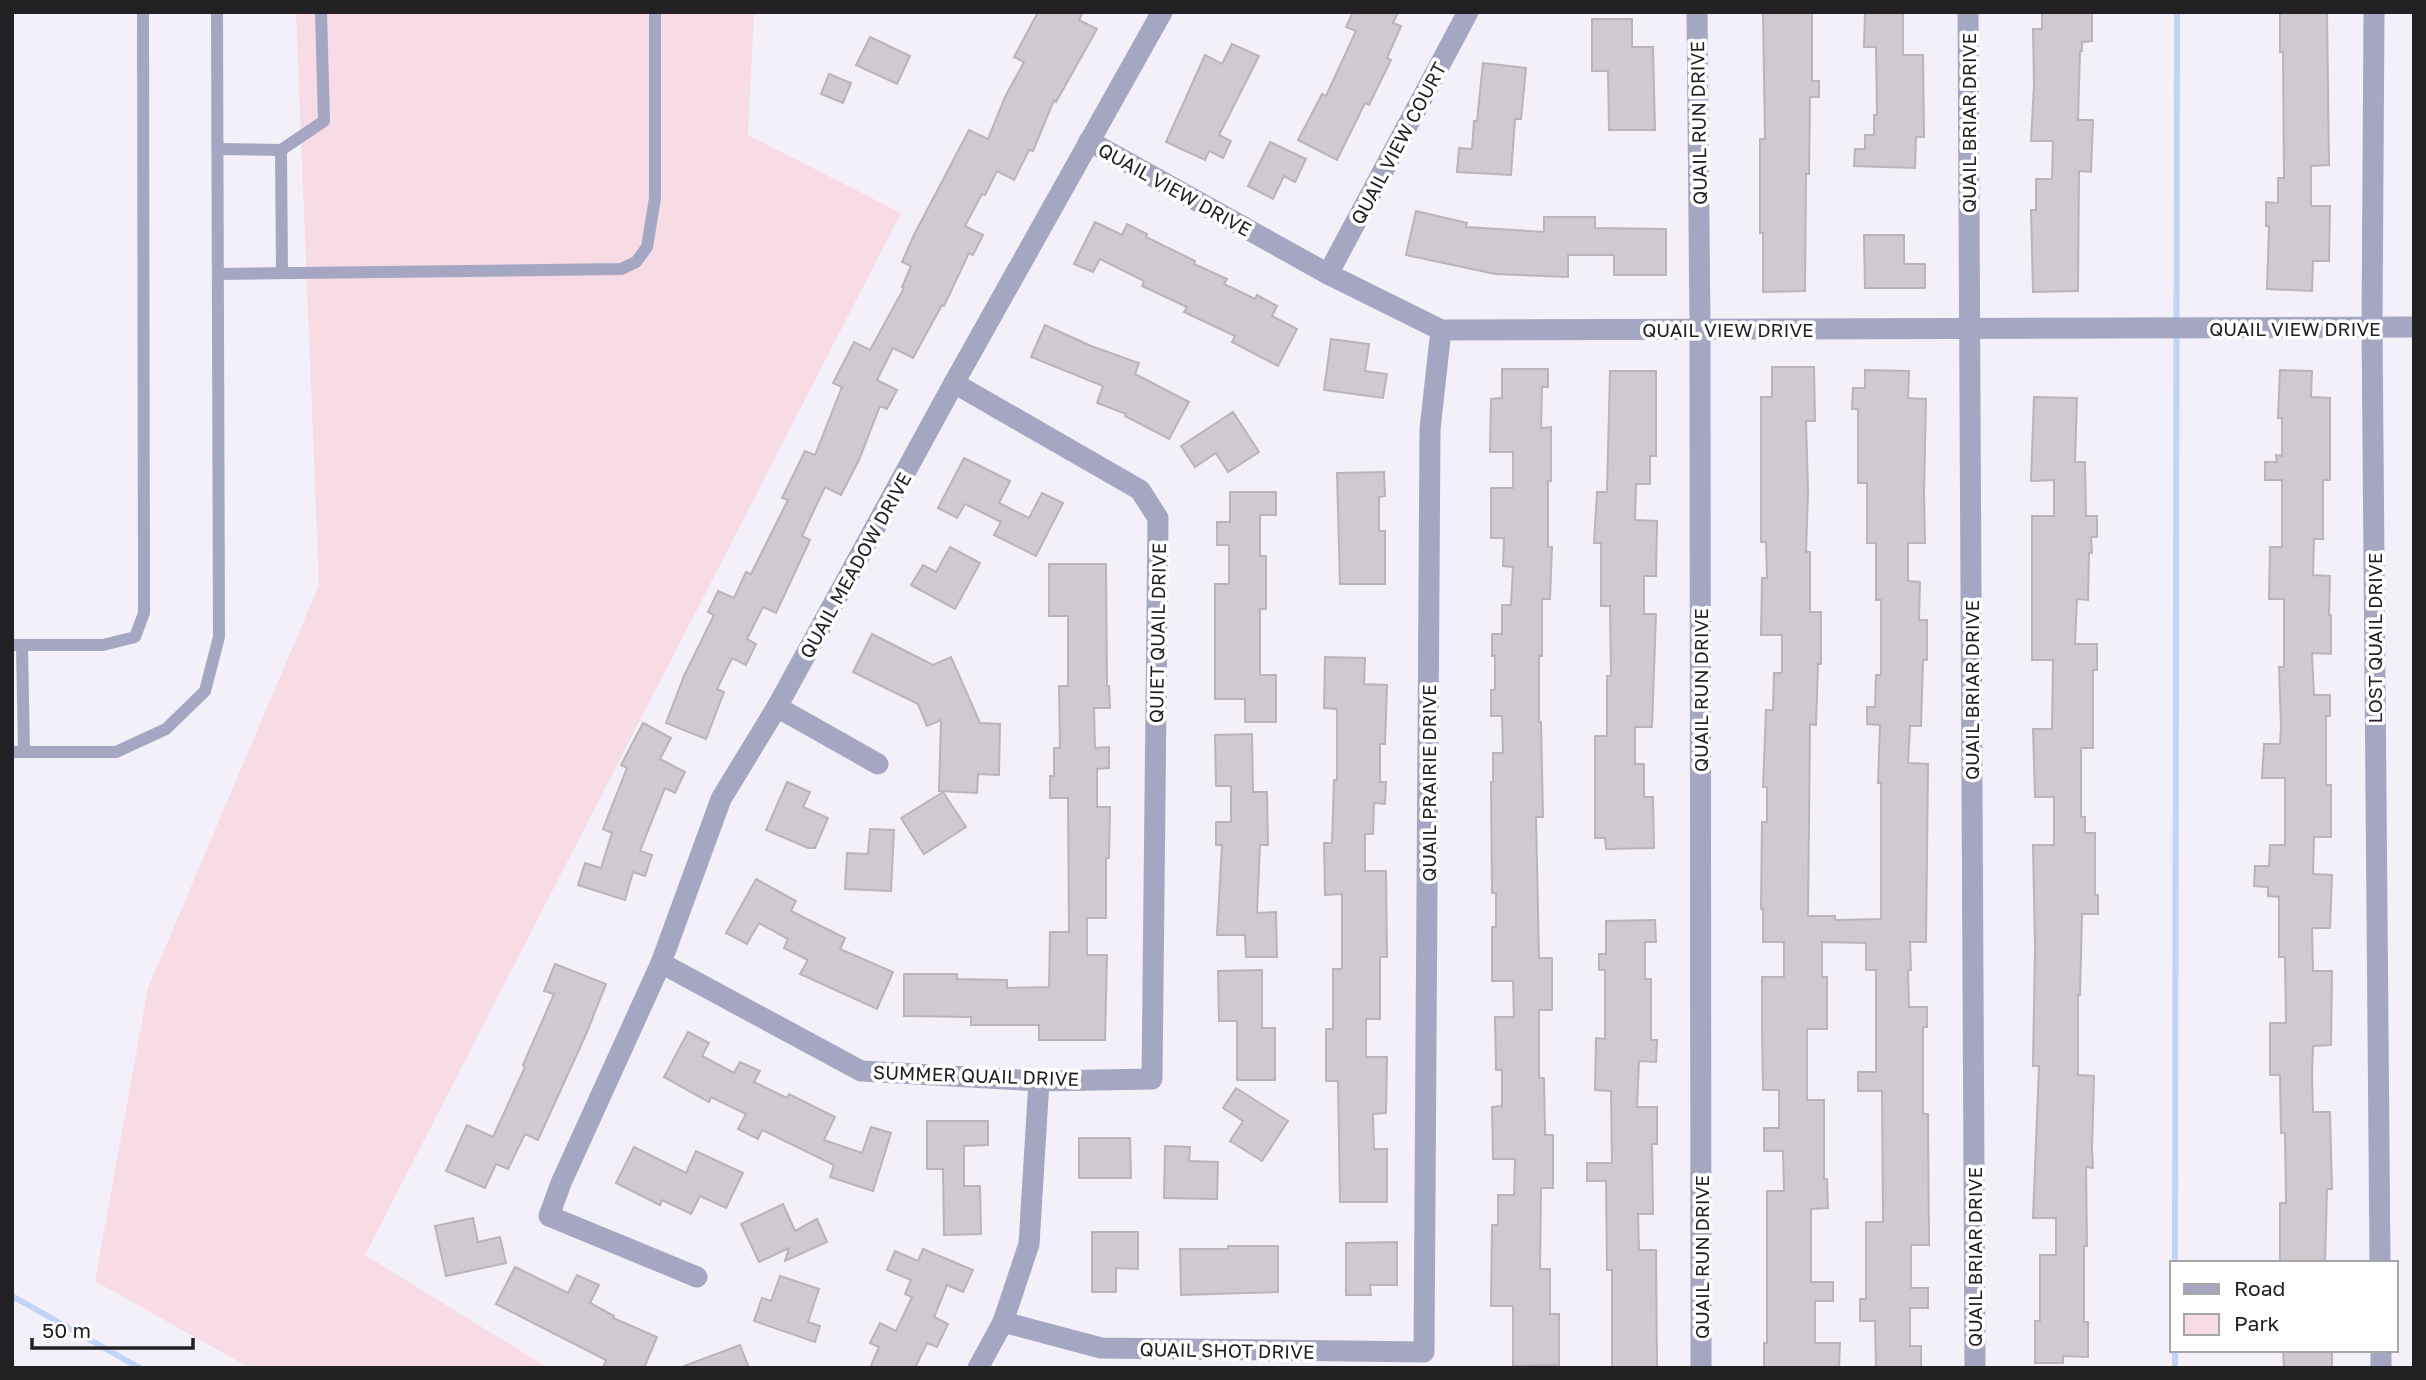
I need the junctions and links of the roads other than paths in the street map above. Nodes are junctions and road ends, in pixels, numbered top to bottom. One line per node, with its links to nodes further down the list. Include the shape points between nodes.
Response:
1 (143, 12): 22 (lane, via 144,613 135,637 103,645)
2 (217, 12): 11 (lane)
3 (321, 12): 12 (lane, via 324,121)
4 (656, 12): 13 (lane, via 655,198 647,247 636,262 621,269)
5 (1162, 12): 10 (street, QUAIL MEADOW DRIVE)
6 (1468, 12): 15 (street, QUAIL VIEW COURT)
7 (1697, 12): 18 (street, QUAIL RUN DRIVE)
8 (1968, 12): 19 (street, QUAIL BRIAR DRIVE)
9 (2374, 12): 16 (street, LOST QUAIL DRIVE)
10 (1089, 141): 15 (street, QUAIL VIEW DRIVE); 21 (street, QUAIL MEADOW DRIVE)
11 (218, 149): 12 (lane); 14 (lane)
12 (281, 150): 13 (lane)
13 (282, 273): 14 (lane)
14 (218, 274): 24 (lane, via 219,637 205,691 166,729 116,752)
15 (1328, 274): 20 (street, QUAIL VIEW DRIVE)
16 (2372, 327): 17 (street, QUAIL VIEW DRIVE); 19 (street, QUAIL VIEW DRIVE); 30 (street, LOST QUAIL DRIVE)
17 (2414, 327)
18 (1700, 328): 19 (street, QUAIL VIEW DRIVE); 20 (street, QUAIL VIEW DRIVE); 34 (street, QUAIL RUN DRIVE)
19 (1969, 329): 35 (street, QUAIL BRIAR DRIVE)
20 (1441, 330): 29 (street, QUAIL PRAIRIE DRIVE, via 1430,429)
21 (954, 383): 23 (street, QUAIL MEADOW DRIVE); 27 (street, QUIET QUAIL DRIVE, via 1140,490 1158,517)
22 (17, 645): 24 (lane)
23 (777, 707): 25 (street); 26 (street, QUAIL MEADOW DRIVE, via 721,799)
24 (18, 752)
25 (878, 764)
26 (661, 963): 28 (street, SUMMER QUAIL DRIVE, via 861,1071); 31 (street, QUAIL MEADOW DRIVE, via 549,1216)
27 (1153, 997): 28 (street, SUMMER QUAIL DRIVE, via 1152,1079)
28 (1039, 1081): 32 (street, via 1029,1244)
29 (1425, 1238): 32 (street, QUAIL SHOT DRIVE, via 1424,1352 1101,1348)
30 (2380, 1261)
31 (697, 1277)
32 (1003, 1322): 33 (street)
33 (978, 1368)
34 (1701, 1368)
35 (1975, 1368)

